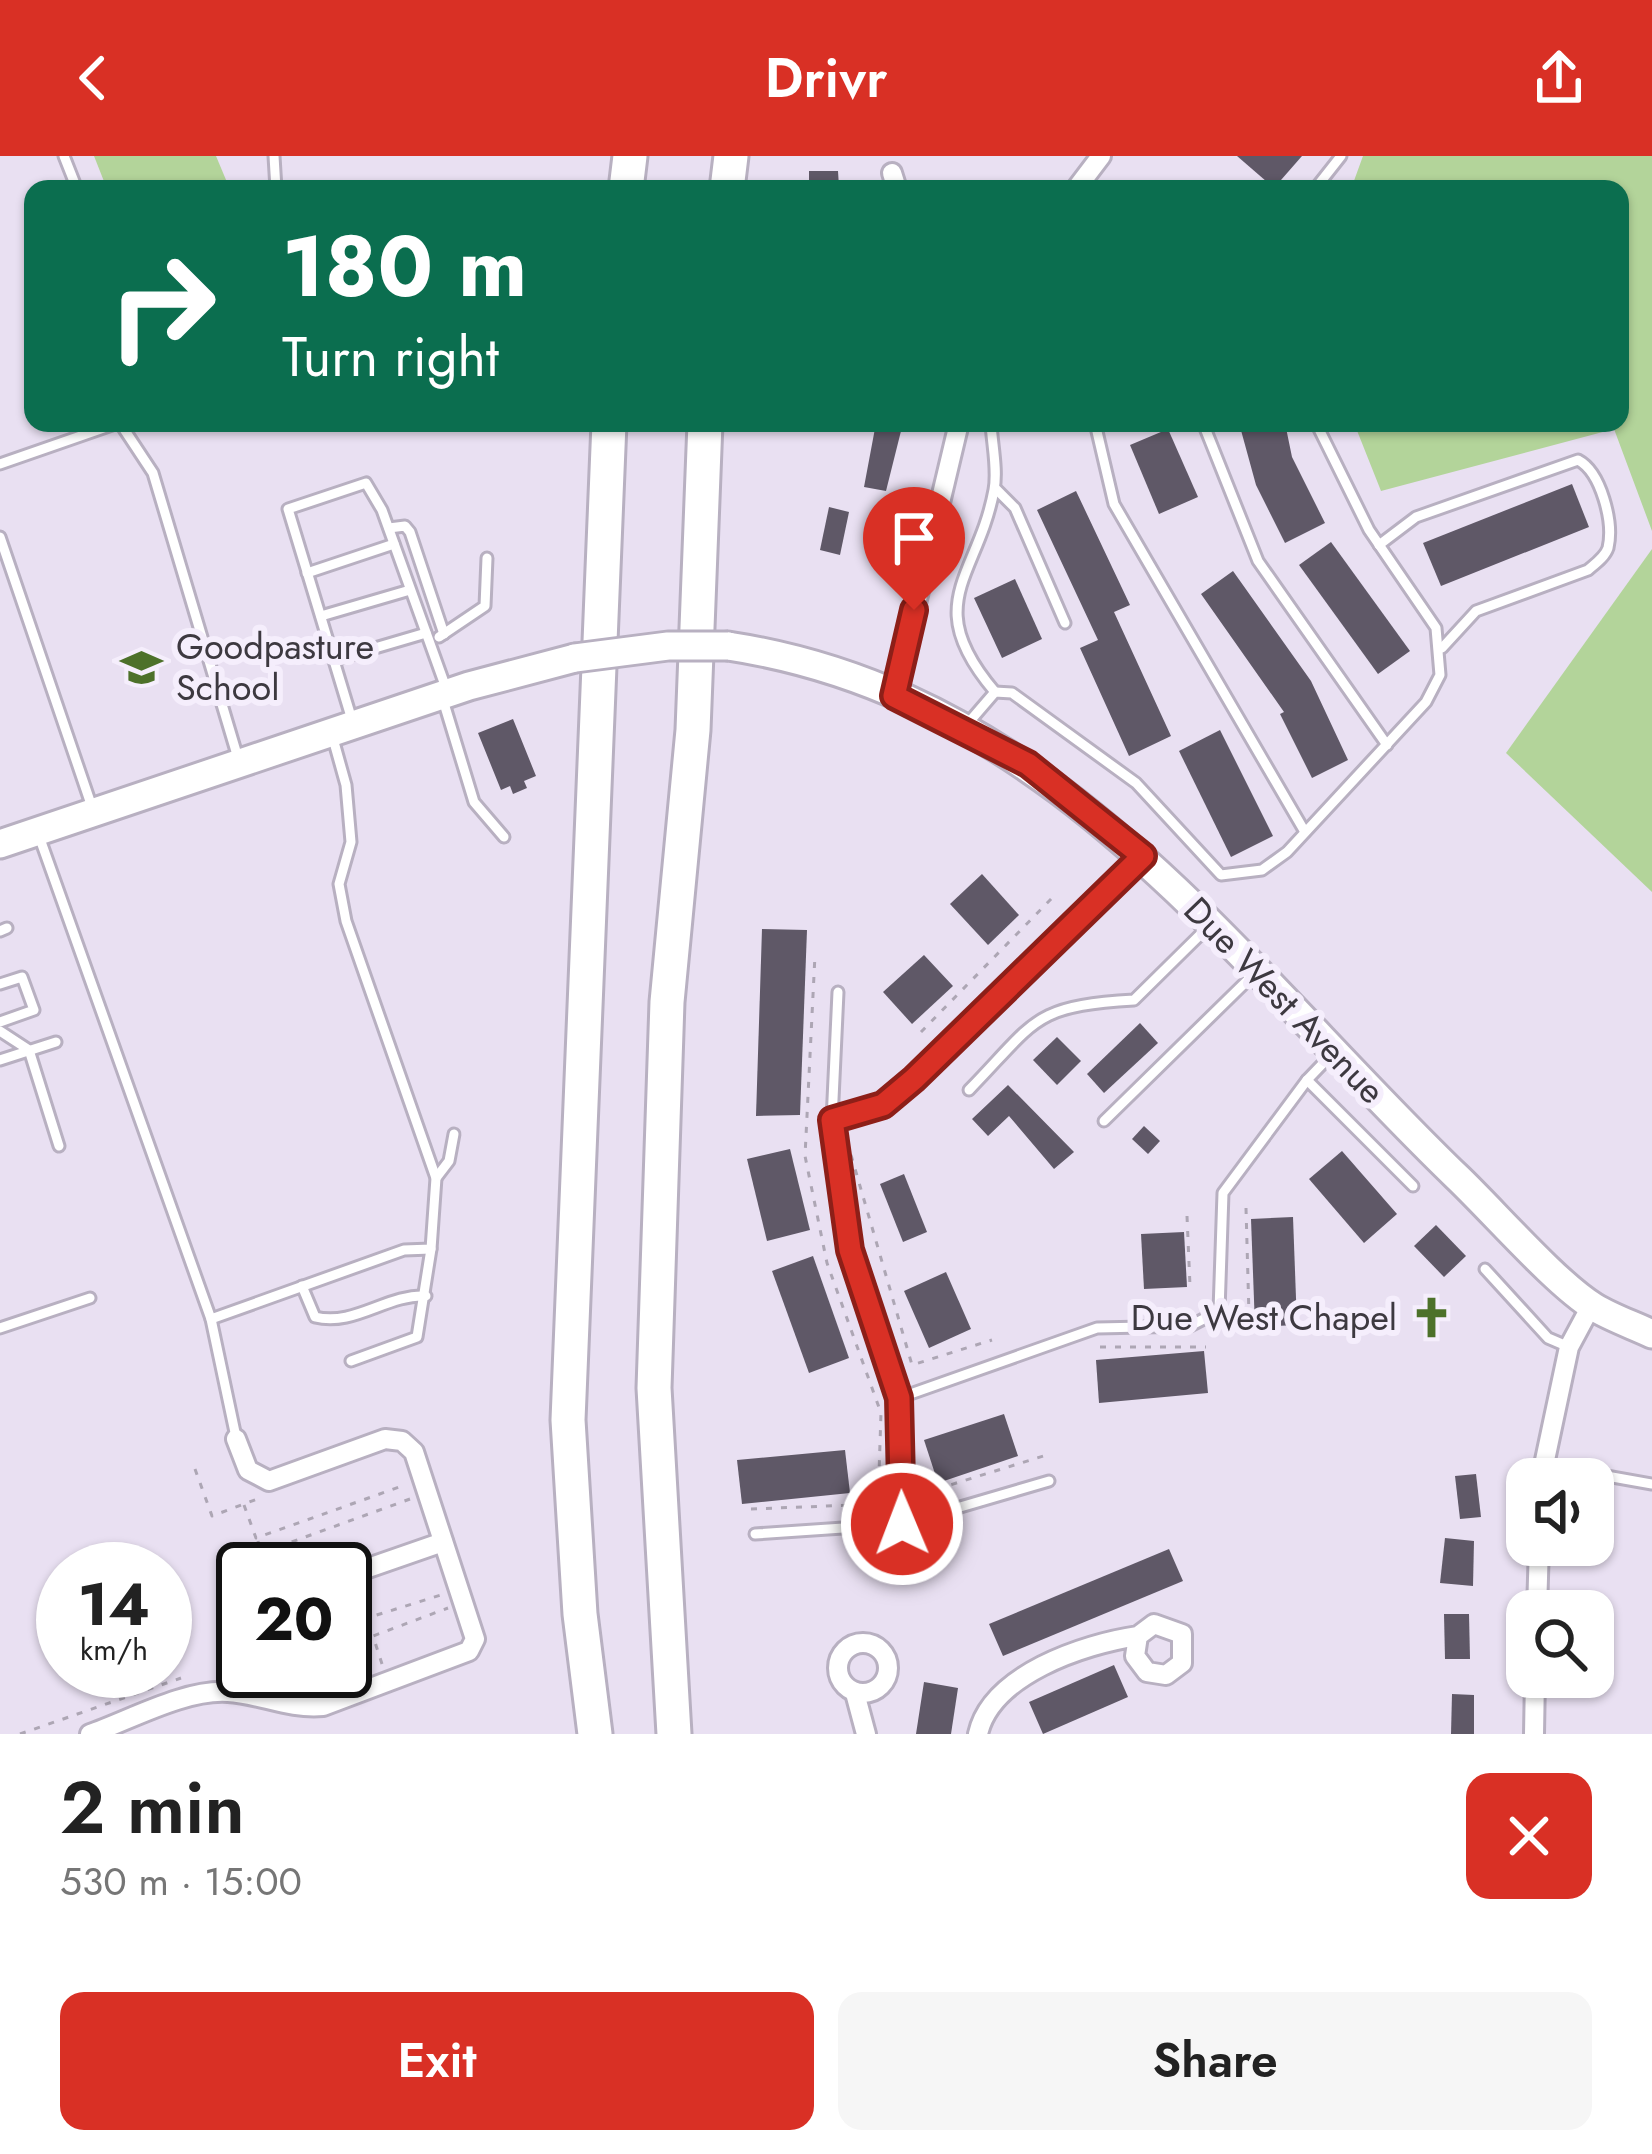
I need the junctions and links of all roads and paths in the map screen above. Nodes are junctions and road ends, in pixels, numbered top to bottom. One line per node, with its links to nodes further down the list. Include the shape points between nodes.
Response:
1 (1101, 156): 3 (street)
2 (1341, 156): 4 (lane)
3 (1083, 180)
4 (1322, 180)
5 (93, 432): 14 (lane)
6 (125, 432): 35 (lane, via 153,473)
7 (610, 432): 114 (highway, via 568,1420)
8 (705, 432): 115 (highway, via 693,730 667,1002 654,1388)
9 (957, 432): 31 (street)
10 (992, 432): 15 (lane)
11 (1097, 432): 38 (lane, via 1114,504)
12 (1207, 432): 34 (lane, via 1258,561)
13 (1321, 432): 19 (lane)
14 (0, 464)
15 (995, 488): 24 (lane, via 1016,508); 29 (lane, via 954,601 967,649)
16 (388, 528): 18 (lane); 21 (lane, via 366,483 288,509); 25 (lane, via 410,532)
17 (0, 537): 36 (lane)
18 (394, 544): 21 (lane); 22 (lane)
19 (1379, 545): 27 (lane, via 1436,628); 27 (lane, via 1415,517 1578,460 1590,466 1600,483 1608,547 1602,559 1476,611)
20 (487, 558): 25 (lane, via 484,606)
21 (308, 573): 23 (lane)
22 (410, 590): 23 (lane); 26 (lane)
23 (321, 616): 28 (lane)
24 (1065, 623)
25 (444, 634): 26 (lane)
26 (427, 637): 28 (lane); 30 (lane)
27 (1441, 649): 34 (lane, via 1440,676 1426,702)
28 (334, 660): 33 (lane)
29 (995, 692): 32 (lane); 38 (lane, via 1012,693 1136,783 1221,875 1262,870)
30 (444, 694): 31 (main road, Due West Avenue, bridge, via 575,658 728,646 827,668); 33 (main road, Due West Avenue); 39 (lane, via 474,802)
31 (894, 696): 32 (main road, Due West Avenue)
32 (964, 728): 41 (main road, Due West Avenue, via 1028,764)
33 (343, 729): 35 (main road, Due West Avenue); 60 (lane, via 352,842 339,884 346,921)
34 (1387, 745): 38 (lane)
35 (240, 763): 36 (main road, Due West Avenue)
36 (94, 812): 37 (main road, Due West Avenue)
37 (38, 831): 40 (main road, Due West Avenue); 72 (lane)
38 (1305, 832)
39 (504, 837)
40 (0, 844)
41 (1143, 856): 43 (main road, Due West Avenue); 55 (lane, via 914,1079 883,1105)
42 (1055, 895): 48 (path)
43 (1213, 922): 44 (main road, Due West Avenue); 54 (lane, via 1134,1000 1075,1003 1041,1016)
44 (1259, 970): 50 (main road, Due West Avenue); 56 (lane)
45 (0, 984): 47 (lane, via 22,977 34,1010)
46 (838, 992): 55 (lane)
47 (0, 1026): 51 (lane)
48 (921, 1032)
49 (56, 1042): 51 (lane)
50 (1336, 1050): 53 (lane); 70 (main road, Due West Avenue)
51 (29, 1051): 52 (lane); 58 (lane)
52 (0, 1060)
53 (1307, 1080): 61 (lane); 80 (lane, via 1223,1193 1221,1300 1211,1318 1190,1326 1097,1328)
54 (969, 1090)
55 (832, 1120): 80 (lane, via 850,1250)
56 (1104, 1121)
57 (454, 1134): 60 (lane)
58 (59, 1146)
59 (851, 1155): 75 (path, via 912,1365)
60 (436, 1178): 64 (lane)
61 (1413, 1186)
62 (1246, 1208): 71 (path)
63 (1187, 1216): 67 (path)
64 (431, 1249): 66 (lane, via 404,1250); 68 (lane)
65 (1485, 1269): 76 (lane, via 1548,1338)
66 (302, 1286): 68 (lane, via 316,1317 335,1322 406,1295); 72 (lane)
67 (1190, 1286)
68 (426, 1296): 79 (lane, via 417,1337)
69 (90, 1298): 73 (lane)
70 (1591, 1306): 74 (main road, Due West Avenue); 76 (street)
71 (1249, 1315)
72 (211, 1319): 81 (lane)
73 (0, 1328)
74 (1652, 1334)
75 (992, 1340)
76 (1569, 1347): 83 (street)
77 (1100, 1348): 78 (path)
78 (1206, 1348)
79 (351, 1361)
80 (899, 1398): 95 (lane)
81 (236, 1439): 100 (street, via 248,1470 269,1480 385,1438 402,1441 414,1452)
82 (1050, 1454): 91 (path)
83 (1544, 1458)
84 (195, 1468): 92 (path, via 212,1516)
85 (400, 1468): 89 (path)
86 (1049, 1480): 95 (lane)
87 (1614, 1480): 88 (lane)
88 (1652, 1484)
89 (406, 1485): 97 (path); 99 (path, via 412,1498)
90 (253, 1489): 92 (path, via 267,1495)
91 (937, 1489)
92 (244, 1504): 97 (path)
93 (878, 1504): 94 (path)
94 (752, 1509)
95 (902, 1524): 96 (lane)
96 (755, 1534)
97 (256, 1538): 98 (path)
98 (257, 1542)
99 (291, 1542)
100 (443, 1542): 101 (street); 113 (street, via 475,1640 470,1651 323,1706 217,1693)
101 (372, 1567)
102 (440, 1576): 103 (path)
103 (446, 1594): 104 (path); 106 (path, via 451,1611)
104 (376, 1618): 105 (path); 106 (path)
105 (372, 1619)
106 (382, 1632): 108 (path, via 373,1636)
107 (1138, 1636): 117 (street, via 1011,1681 992,1698)
108 (386, 1673)
109 (855, 1693): 116 (street)
110 (124, 1698): 112 (path)
111 (1535, 1698): 118 (street)
112 (20, 1734)
113 (90, 1734)
114 (595, 1734)
115 (674, 1734)
116 (866, 1734)
117 (978, 1734)
118 (1534, 1734)

